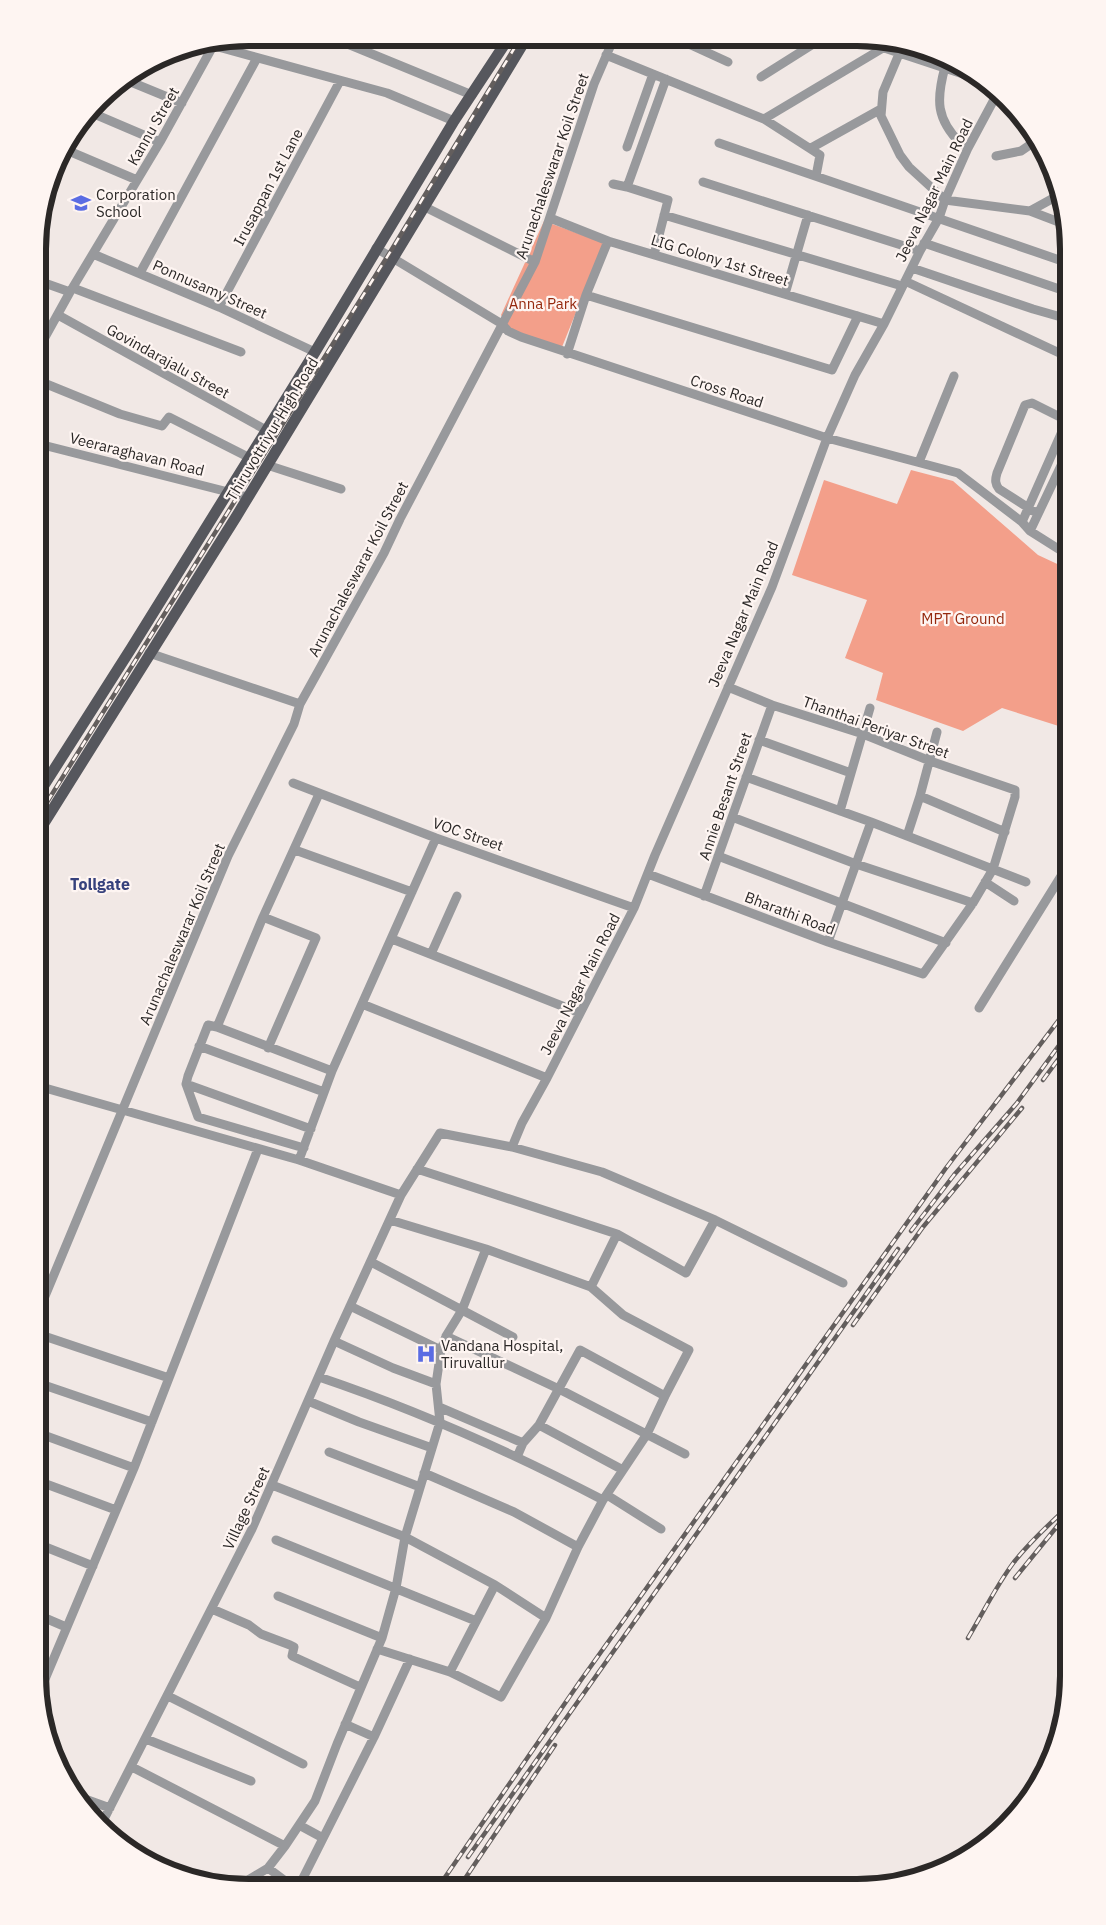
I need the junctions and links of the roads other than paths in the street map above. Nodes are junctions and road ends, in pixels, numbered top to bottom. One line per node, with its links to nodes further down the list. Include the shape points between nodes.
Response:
1 (353, 46): 21 (street)
2 (504, 46): 21 (main road, Thiruvottriyur High Road)
3 (522, 46): 43 (main road, Thiruvottriyur High Road)
4 (610, 46): 11 (street, Arunachaleswarar Koil Street)
5 (693, 46): 13 (street)
6 (810, 46): 17 (street)
7 (220, 48): 12 (street)
8 (883, 48): 10 (street); 26 (street)
9 (210, 50): 23 (street, Kannu Street)
10 (899, 54): 14 (street); 24 (street, via 883,92)
11 (606, 55): 16 (street); 47 (street, Arunachaleswarar Koil Street)
12 (257, 58): 19 (street); 60 (street)
13 (728, 62)
14 (945, 68): 15 (street); 30 (street, via 939,90 941,116)
15 (955, 71)
16 (653, 74): 18 (street); 32 (street)
17 (761, 77)
18 (666, 79): 26 (street); 40 (street)
19 (340, 81): 27 (street, via 387,93); 67 (street, Irusappan 1st Lane)
20 (133, 83): 23 (street)
21 (472, 95): 27 (main road, Thiruvottriyur High Road)
22 (994, 100): 42 (street, Jeeva Nagar Main Road)
23 (182, 103): 28 (street, Kannu Street)
24 (881, 109): 33 (street); 42 (street, via 881,116 900,155)
25 (97, 115): 28 (street)
26 (764, 119): 33 (street)
27 (454, 121): 52 (main road, Thiruvottriyur High Road)
28 (160, 142): 37 (street, Kannu Street)
29 (719, 143): 36 (street)
30 (961, 144)
31 (1031, 144): 35 (street, via 1021,151)
32 (627, 147)
33 (811, 148): 36 (street, via 820,156)
34 (71, 152): 37 (street)
35 (996, 156)
36 (816, 176): 48 (street)
37 (137, 180): 53 (street, Kannu Street)
38 (703, 182): 46 (street)
39 (613, 184): 40 (street)
40 (627, 187): 45 (street, via 668,200)
41 (1054, 198): 44 (street)
42 (945, 200): 44 (street); 48 (street, Jeeva Nagar Main Road)
43 (425, 207): 56 (main road, Thiruvottriyur High Road); 58 (street)
44 (1030, 211): 49 (street)
45 (664, 215): 54 (street); 55 (street)
46 (808, 215): 51 (street); 55 (street)
47 (550, 218): 50 (street, LIG Colony 1st Street); 58 (street, Arunachaleswarar Koil Street)
48 (939, 218): 51 (street, Jeeva Nagar Main Road); 57 (street)
49 (1058, 222)
50 (608, 241): 54 (street, LIG Colony 1st Street); 66 (street)
51 (922, 247): 59 (street, Jeeva Nagar Main Road); 64 (street)
52 (376, 248): 56 (street, Cross Road); 77 (main road, Thiruvottriyur High Road)
53 (93, 254): 60 (street, Ponnusamy Street); 63 (street, Kannu Street)
54 (654, 254): 65 (street, LIG Colony 1st Street)
55 (797, 255): 62 (street); 65 (street)
56 (394, 259): 71 (street, Cross Road); 89 (main road, Thiruvottriyur High Road)
57 (1060, 260)
58 (535, 262): 71 (street, Arunachaleswarar Koil Street)
59 (912, 268): 62 (street, Jeeva Nagar Main Road); 70 (street)
60 (140, 274): 67 (street, Ponnusamy Street)
61 (46, 283): 63 (street)
62 (904, 284): 72 (street, Jeeva Nagar Main Road); 78 (street)
63 (71, 290): 68 (street, Kannu Street); 76 (street)
64 (1060, 290)
65 (785, 294): 69 (street, LIG Colony 1st Street)
66 (586, 295): 69 (street, via 832,370); 79 (street)
67 (219, 307): 77 (street, Ponnusamy Street)
68 (58, 315): 74 (street, Kannu Street); 83 (street, Govindarajalu Street)
69 (858, 316): 72 (street, LIG Colony 1st Street)
70 (1060, 317)
71 (502, 324): 73 (street, Cross Road); 75 (street, Arunachaleswarar Koil Street)
72 (884, 324): 84 (street, Jeeva Nagar Main Road, via 855,376)
73 (514, 334): 75 (street); 79 (street, Cross Road)
74 (46, 336)
75 (495, 340): 100 (street, Arunachaleswarar Koil Street, via 384,553)
76 (241, 352)
77 (315, 352): 83 (main road, Thiruvottriyur High Road)
78 (1060, 353)
79 (566, 354): 84 (street, Cross Road)
80 (954, 376): 88 (street)
81 (46, 384): 87 (street, via 120,414 162,426 169,417)
82 (1060, 416): 94 (street, via 1032,403 1025,405 995,480 999,489)
83 (266, 430): 87 (main road, Thiruvottriyur High Road)
84 (827, 438): 88 (street, Cross Road); 99 (street, Jeeva Nagar Main Road, via 772,587)
85 (1060, 441): 94 (street)
86 (46, 446): 92 (street, Veeraraghavan Road)
87 (248, 457): 92 (main road, Thiruvottriyur High Road)
88 (919, 462): 95 (street, Cross Road, via 958,473)
89 (267, 465): 91 (street); 93 (main road, Thiruvottriyur High Road)
90 (1060, 466): 94 (street)
91 (341, 489)
92 (229, 491): 93 (street, Veeraraghavan Road); 109 (main road, Thiruvottriyur High Road)
93 (248, 496): 98 (main road, Thiruvottriyur High Road)
94 (1034, 511): 95 (street); 96 (street)
95 (1022, 522): 96 (street, Cross Road)
96 (1030, 531): 97 (street, Cross Road)
97 (1060, 550)
98 (150, 653): 100 (street); 115 (main road, Thiruvottriyur High Road)
99 (728, 687): 101 (street, Thanthai Periyar Street); 124 (street, Jeeva Nagar Main Road)
100 (300, 704): 151 (street, Arunachaleswarar Koil Street, via 294,724 228,856)
101 (772, 705): 104 (street, Thanthai Periyar Street); 105 (street, Annie Besant Street)
102 (870, 708): 104 (street)
103 (937, 732): 106 (street)
104 (863, 734): 106 (street, Thanthai Periyar Street); 107 (street)
105 (760, 740): 107 (street); 108 (street, Annie Besant Street)
106 (930, 761): 112 (street); 117 (street, Thanthai Periyar Street, via 1015,790)
107 (851, 773): 113 (street)
108 (746, 778): 113 (street); 114 (street, Annie Besant Street)
109 (46, 782)
110 (293, 783): 111 (street, VOC Street)
111 (318, 794): 119 (street, VOC Street); 120 (street)
112 (920, 796): 117 (street); 118 (street)
113 (840, 811): 116 (street)
114 (732, 817): 121 (street, Annie Besant Street); 122 (street)
115 (46, 818)
116 (871, 822): 118 (street); 122 (street)
117 (1005, 832): 123 (street)
118 (907, 836): 123 (street)
119 (436, 838): 128 (street); 134 (street, VOC Street)
120 (295, 850): 128 (street); 135 (street)
121 (718, 856): 130 (street, Annie Besant Street); 133 (street)
122 (856, 864): 132 (street); 133 (street)
123 (993, 869): 126 (street); 127 (street)
124 (648, 874): 130 (street, Bharathi Road); 134 (street, Jeeva Nagar Main Road)
125 (1060, 878): 141 (street)
126 (985, 882): 131 (street); 132 (street)
127 (1026, 882)
128 (412, 892): 136 (street)
129 (457, 896): 139 (street)
130 (704, 896): 137 (street, Bharathi Road)
131 (1014, 901)
132 (973, 903): 138 (street)
133 (841, 905): 137 (street); 138 (street)
134 (634, 908): 142 (street, Jeeva Nagar Main Road)
135 (263, 917): 143 (street); 145 (street, via 316,938)
136 (392, 939): 139 (street); 140 (street)
137 (828, 942): 138 (street, Bharathi Road, via 923,974)
138 (946, 943)
139 (431, 954): 142 (street)
140 (362, 1004): 146 (street); 147 (street)
141 (979, 1008)
142 (580, 1013): 147 (street, Jeeva Nagar Main Road)
143 (217, 1027): 144 (street, via 208,1025); 145 (street)
144 (199, 1046): 148 (street); 150 (street)
145 (268, 1048): 146 (street)
146 (332, 1071): 150 (street)
147 (547, 1078): 153 (street, Jeeva Nagar Main Road)
148 (186, 1084): 152 (street); 154 (street, via 198,1117)
149 (46, 1088): 151 (street)
150 (324, 1092): 152 (street)
151 (123, 1110): 155 (street); 166 (street, Arunachaleswarar Koil Street)
152 (310, 1129): 154 (street)
153 (512, 1147): 157 (street, Village Street, via 440,1133); 160 (street, via 602,1172)
154 (304, 1148): 156 (street)
155 (258, 1149): 156 (street); 175 (street)
156 (299, 1160): 158 (street)
157 (417, 1169): 158 (street, Village Street); 161 (street)
158 (401, 1195): 159 (street, Village Street)
159 (390, 1220): 162 (street); 163 (street, Village Street)
160 (715, 1220): 161 (street, via 686,1273); 164 (street)
161 (616, 1234): 165 (street)
162 (486, 1249): 165 (street); 168 (street)
163 (371, 1262): 167 (street, Village Street); 168 (street)
164 (843, 1284)
165 (591, 1287): 179 (street, via 623,1315 689,1350)
166 (46, 1294)
167 (350, 1306): 172 (street, Village Street); 173 (street)
168 (462, 1310): 169 (street); 171 (street)
169 (446, 1336): 173 (street); 178 (street)
170 (46, 1337): 175 (street)
171 (513, 1337)
172 (334, 1342): 174 (street, Village Street); 176 (street)
173 (441, 1350): 176 (street)
174 (319, 1377): 180 (street, Village Street); 183 (street)
175 (169, 1378): 182 (street)
176 (436, 1384): 181 (street)
177 (46, 1386): 182 (street)
178 (559, 1389): 179 (street, via 580,1350); 184 (street); 185 (street)
179 (664, 1396): 185 (street)
180 (308, 1401): 188 (street); 196 (street, Village Street)
181 (439, 1407): 183 (street); 187 (street)
182 (152, 1422): 192 (street)
183 (440, 1422): 188 (street); 191 (street)
184 (539, 1425): 187 (street); 193 (street)
185 (647, 1434): 190 (street); 193 (street)
186 (46, 1436): 192 (street)
187 (523, 1444): 191 (street)
188 (432, 1448): 194 (street)
189 (329, 1452): 197 (street)
190 (685, 1454)
191 (517, 1457): 198 (street)
192 (134, 1468): 199 (street)
193 (623, 1470): 198 (street)
194 (424, 1473): 197 (street); 204 (street, via 514,1512)
195 (46, 1484): 199 (street)
196 (272, 1485): 201 (street); 209 (street, Village Street)
197 (420, 1487): 201 (street)
198 (605, 1498): 200 (street); 204 (street)
199 (116, 1510): 205 (street)
200 (662, 1530)
201 (405, 1537): 206 (street); 207 (street)
202 (276, 1540): 207 (street)
203 (46, 1547): 205 (street)
204 (578, 1547): 210 (street)
205 (94, 1566): 213 (street)
206 (495, 1585): 210 (street); 212 (street)
207 (396, 1588): 212 (street); 214 (street)
208 (278, 1596): 214 (street)
209 (212, 1609): 219 (street, via 294,1647 292,1656); 220 (street, Village Street)
210 (546, 1618): 217 (street, via 501,1697)
211 (46, 1619): 213 (street)
212 (476, 1621): 217 (street)
213 (66, 1627): 218 (street)
214 (382, 1638): 215 (street)
215 (377, 1649): 216 (street); 219 (street)
216 (410, 1659): 217 (street); 222 (street)
217 (450, 1672)
218 (46, 1676)
219 (360, 1687): 221 (street)
220 (168, 1696): 223 (street, Village Street); 224 (street)
221 (345, 1724): 222 (street); 230 (street, via 315,1801)
222 (374, 1737): 231 (street)
223 (146, 1739): 225 (street, Village Street); 226 (street)
224 (303, 1764)
225 (132, 1767): 228 (street, Village Street); 232 (street)
226 (252, 1781)
227 (89, 1800): 228 (street)
228 (110, 1808): 229 (street, Village Street)
229 (105, 1818)
230 (299, 1825): 231 (street); 232 (street)
231 (323, 1838): 236 (street)
232 (285, 1846): 233 (street)
233 (268, 1868): 234 (street); 235 (street)
234 (250, 1879)
235 (283, 1879)
236 (302, 1879)

